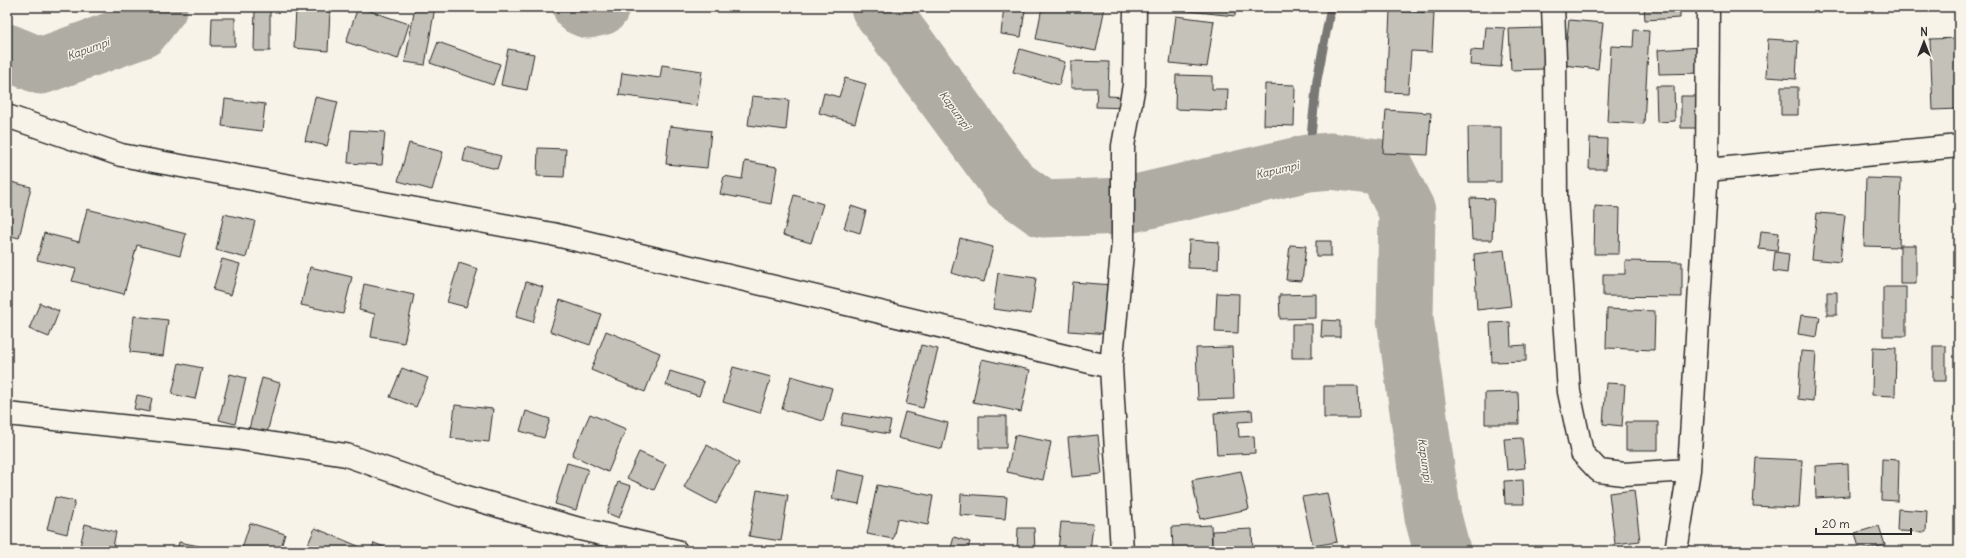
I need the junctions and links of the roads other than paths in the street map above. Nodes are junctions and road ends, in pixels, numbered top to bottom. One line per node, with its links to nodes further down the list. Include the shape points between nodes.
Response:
1 (1135, 7): 7 (street, via 1134,85 1123,146 1123,243)
2 (1553, 7): 9 (street, via 1556,196 1569,392 1582,453 1599,471 1624,474)
3 (1708, 7): 6 (street)
4 (7, 116): 7 (street, via 121,155 552,234)
5 (1959, 146): 6 (street)
6 (1707, 170): 9 (street)
7 (1111, 367): 11 (street)
8 (7, 414): 10 (street, via 235,438 346,455 460,495 576,528)
9 (1689, 470): 12 (street)
10 (676, 551)
11 (1122, 551)
12 (1676, 551)

